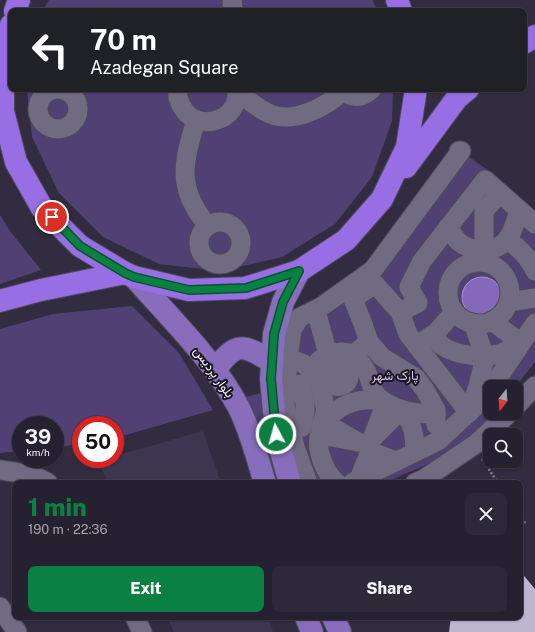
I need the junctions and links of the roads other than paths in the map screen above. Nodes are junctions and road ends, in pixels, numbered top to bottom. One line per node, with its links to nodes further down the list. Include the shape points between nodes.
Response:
1 (8, 17): 2 (highway)
2 (0, 26)
3 (8, 37): 25 (highway, via 3,58 3,111 16,162 42,208 80,246)
4 (178, 92): 12 (street, via 179,103 185,112)
5 (237, 92): 12 (street, via 236,104 222,119 213,122)
6 (239, 92): 7 (street, via 271,115 284,116 297,116 314,111)
7 (340, 92)
8 (346, 92): 9 (street, via 353,96)
9 (368, 92)
10 (416, 92): 14 (highway, via 407,147)
11 (464, 92): 14 (highway, via 457,98)
12 (196, 120): 18 (street, via 186,163 186,190)
13 (459, 151): 31 (street, via 373,270)
14 (382, 199): 23 (highway, via 346,240)
15 (476, 206): 16 (street, via 485,180); 19 (street); 21 (street)
16 (519, 210): 17 (street); 21 (street, via 513,229)
17 (535, 224)
18 (208, 226)
19 (448, 227): 20 (street); 30 (street, via 422,261 409,287)
20 (459, 242): 21 (street, via 470,248); 22 (street)
21 (494, 250): 22 (street, via 484,262); 24 (street, via 520,249 528,257); 29 (street, via 508,281)
22 (468, 264): 26 (street, via 455,272)
23 (299, 271): 25 (highway, via 246,288 210,290 189,290); 43 (main road, via 283,302 274,334)
24 (535, 271)
25 (130, 275): 28 (highway, via 41,290); 44 (main road, بلوار پردیس)
26 (448, 293): 30 (street); 33 (street, via 448,301)
27 (535, 298): 29 (street)
28 (0, 301)
29 (509, 302): 34 (street, via 505,311)
30 (418, 303): 32 (street)
31 (316, 310): 43 (street, via 299,318); 47 (street)
32 (400, 312): 38 (street, via 375,284 353,299); 40 (street, via 408,334)
33 (454, 312): 36 (street, via 459,318); 37 (street)
34 (492, 321): 36 (street); 39 (street)
35 (535, 323): 39 (street)
36 (473, 324): 42 (street)
37 (433, 336): 40 (street); 42 (street, via 441,345 451,350)
38 (369, 342): 41 (street); 53 (street, via 382,357 416,378 425,390)
39 (521, 343): 42 (street, via 502,353); 45 (street)
40 (417, 346): 52 (street)
41 (352, 355): 47 (street); 53 (street, via 363,365 369,377 370,387 378,397 415,414)
42 (485, 357): 52 (street)
43 (280, 360): 44 (main road, via 243,348 233,350 224,357); 47 (street, via 304,364); 50 (street); 63 (main road, via 271,379 276,434)
44 (215, 370): 62 (main road, بلوار پردیس, via 239,408 249,430)
45 (497, 380)
46 (535, 386): 48 (street)
47 (316, 395): 50 (street); 51 (street, via 333,412 359,401 374,400); 55 (street); 57 (street, via 321,428 311,442); 65 (street, via 318,450 326,470)
48 (523, 399)
49 (483, 401): 52 (street)
50 (285, 406): 57 (street)
51 (392, 408): 55 (street); 58 (street, via 405,415 411,425)
52 (469, 413): 56 (street)
53 (436, 414): 56 (street)
54 (501, 420): 68 (street, via 473,446)
55 (365, 443): 59 (street); 66 (street)
56 (434, 443): 58 (street)
57 (297, 452): 64 (street)
58 (415, 452): 59 (street)
59 (396, 461): 67 (street)
60 (0, 470): 61 (street)
61 (40, 479)
62 (264, 480)
63 (289, 480)
64 (307, 480)
65 (334, 480)
66 (355, 480)
67 (357, 480)
68 (422, 480)
69 (0, 607): 73 (street)
70 (136, 620): 74 (street)
71 (307, 620): 75 (main road)
72 (334, 620): 76 (main road)
73 (17, 632)
74 (142, 632)
75 (312, 632)
76 (340, 632)

